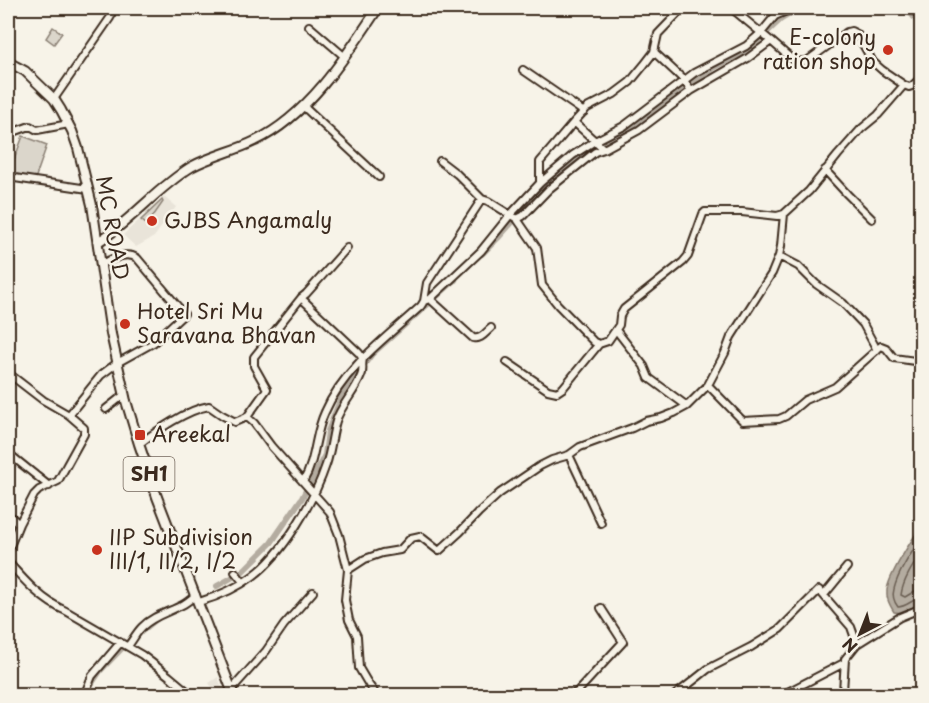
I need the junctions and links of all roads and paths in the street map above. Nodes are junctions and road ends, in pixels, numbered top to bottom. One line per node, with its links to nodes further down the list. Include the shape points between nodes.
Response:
1 (113, 8): 19 (street)
2 (378, 8): 12 (main road)
3 (683, 8): 11 (street, via 658,34)
4 (731, 8): 9 (street)
5 (794, 8): 9 (street, via 775,16)
6 (910, 8): 7 (street)
7 (921, 16)
8 (309, 26): 12 (street)
9 (761, 33): 10 (street); 16 (street, via 746,46)
10 (771, 41): 17 (street, via 795,62 805,62 847,32 854,32 873,62); 18 (street)
11 (654, 52): 16 (street); 21 (street, via 630,82)
12 (345, 57): 20 (main road)
13 (9, 65): 19 (main road, MC ROAD / SH1, via 30,75)
14 (523, 70): 21 (street)
15 (921, 77): 17 (street, via 912,86)
16 (684, 80): 18 (street); 25 (street, via 624,126)
17 (904, 85): 28 (street)
18 (691, 91): 26 (street, via 639,130)
19 (54, 99): 23 (main road, MC ROAD / SH1)
20 (303, 106): 30 (street); 38 (main road, via 256,141 193,167)
21 (584, 112): 22 (street)
22 (574, 122): 25 (street); 31 (street, via 540,162)
23 (69, 124): 24 (street, via 37,130 30,126); 32 (main road, MC ROAD / SH1)
24 (8, 134)
25 (596, 141): 26 (street); 31 (street)
26 (604, 148): 36 (street, via 578,165)
27 (440, 161): 33 (street)
28 (825, 170): 34 (street); 37 (street)
29 (8, 177): 32 (street)
30 (379, 177)
31 (540, 183): 35 (street)
32 (88, 189): 38 (main road, MC ROAD / SH1)
33 (482, 199): 35 (street); 43 (street, via 427,283)
34 (784, 214): 40 (street); 45 (street, via 705,212 688,256 624,309)
35 (510, 215): 36 (street); 43 (street, via 481,251)
36 (517, 219): 46 (street, via 537,248 542,285)
37 (872, 219)
38 (98, 242): 41 (main road, MC ROAD / SH1)
39 (347, 248): 42 (street)
40 (779, 256): 47 (street, via 798,266 843,303 863,324); 53 (street)
41 (101, 264): 51 (main road, MC ROAD / SH1); 51 (street, via 127,254 137,258 184,314 153,343)
42 (302, 297): 48 (street); 58 (street, via 254,357 254,366 267,389)
43 (427, 300): 44 (street, via 473,338 481,338); 48 (street)
44 (491, 328)
45 (616, 330): 46 (street, via 608,341); 55 (street, via 649,378)
46 (598, 344): 49 (street, via 557,392)
47 (877, 350): 50 (street, via 884,346 894,358); 53 (street, via 835,387 805,400 779,418 743,422)
48 (363, 361): 62 (street, via 348,375 329,404); 64 (street, via 363,374 337,417 327,462)
49 (507, 362)
50 (921, 362)
51 (117, 363): 54 (main road, MC ROAD / SH1); 57 (street, via 94,383)
52 (8, 373): 57 (street)
53 (708, 385): 55 (street)
54 (125, 394): 56 (street); 59 (main road, MC ROAD / SH1)
55 (687, 406): 61 (street, via 580,447)
56 (106, 409)
57 (70, 416): 63 (street, via 84,428 84,434 58,481)
58 (247, 417): 59 (street, via 235,422 209,406 163,426); 62 (street)
59 (139, 444): 76 (main road, MC ROAD / SH1)
60 (8, 453): 63 (street)
61 (569, 455): 66 (street); 71 (street, via 552,460 500,493 439,551 420,536 411,538 400,550 364,559)
62 (303, 482): 64 (street)
63 (49, 486): 67 (street, via 34,495)
64 (314, 494): 71 (street, via 336,525); 73 (street, via 278,552)
65 (8, 514): 67 (street)
66 (601, 523)
67 (19, 524): 68 (street)
68 (8, 551)
69 (8, 562): 79 (street, via 55,607)
70 (847, 567): 75 (street)
71 (348, 570): 86 (street, via 345,600 357,636 359,668)
72 (235, 572): 73 (street)
73 (243, 582): 76 (street, via 222,595)
74 (313, 592): 83 (street)
75 (824, 595): 81 (street, via 850,627); 88 (street, via 819,590 780,629 708,669)
76 (198, 599): 80 (street, via 157,616); 83 (main road, MC ROAD / SH1)
77 (601, 608): 87 (street, via 623,642)
78 (921, 608): 81 (street)
79 (120, 643): 80 (street); 84 (street, via 92,676)
80 (129, 644): 85 (street)
81 (857, 644): 82 (street)
82 (844, 663): 89 (street); 90 (street, via 843,691)
83 (233, 692)
84 (84, 696)
85 (193, 696)
86 (377, 696)
87 (569, 696)
88 (674, 696)
89 (780, 696)
90 (838, 696)

